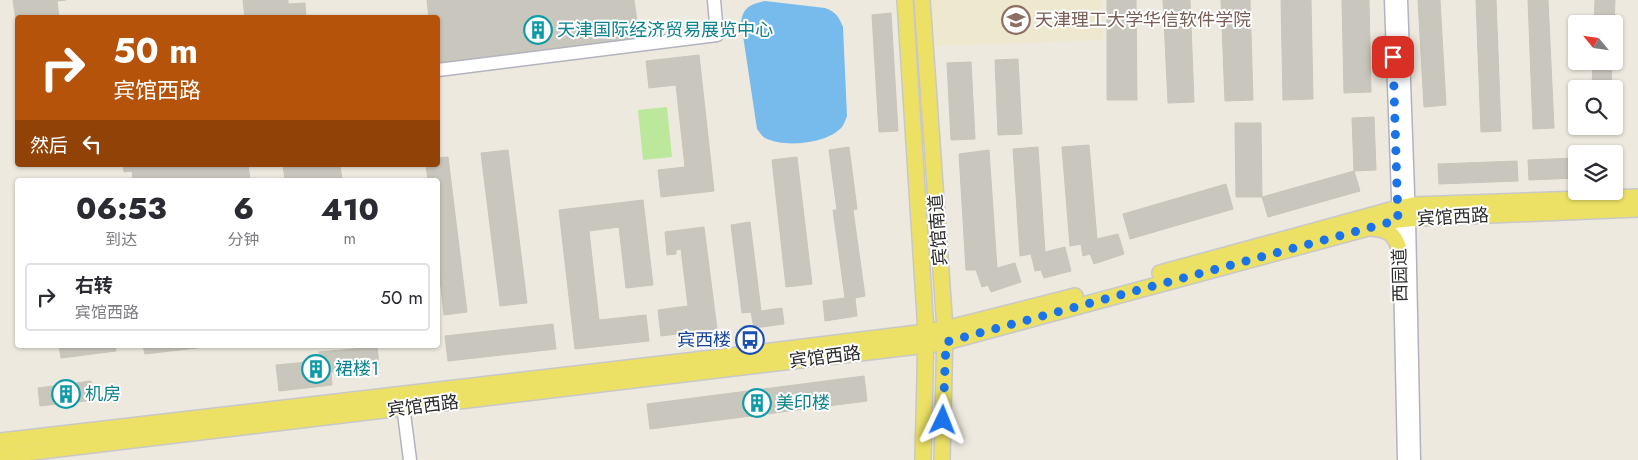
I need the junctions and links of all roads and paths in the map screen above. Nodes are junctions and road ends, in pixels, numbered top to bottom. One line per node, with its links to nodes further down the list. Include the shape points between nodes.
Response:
1 (714, 0): 6 (street, via 717,35)
2 (905, 0): 13 (main road, 宾馆南道)
3 (922, 0): 12 (main road, 宾馆南道)
4 (1391, 0): 9 (street, 西园道)
5 (1401, 0): 9 (street, 西园道)
6 (440, 70)
7 (1638, 197): 9 (main road, 宾馆西路)
8 (1638, 209): 9 (main road, 宾馆西路)
9 (1401, 217): 10 (main road, 宾馆西路); 11 (street, 西园道)
10 (1367, 222): 11 (main road, via 1392,234); 12 (main road, 宾馆西路, via 1090,293)
11 (1404, 249): 20 (street, 西园道); 21 (street, 西园道)
12 (946, 335): 13 (main road, 宾馆西路); 19 (main road, 宾馆南道)
13 (927, 339): 14 (main road, 宾馆西路, via 722,357); 18 (main road, 宾馆南道)
14 (402, 401): 15 (main road, 宾馆西路); 16 (main road, 宾馆西路); 17 (street)
15 (0, 441)
16 (0, 456)
17 (410, 460)
18 (923, 460)
19 (942, 460)
20 (1404, 460)
21 (1414, 460)

